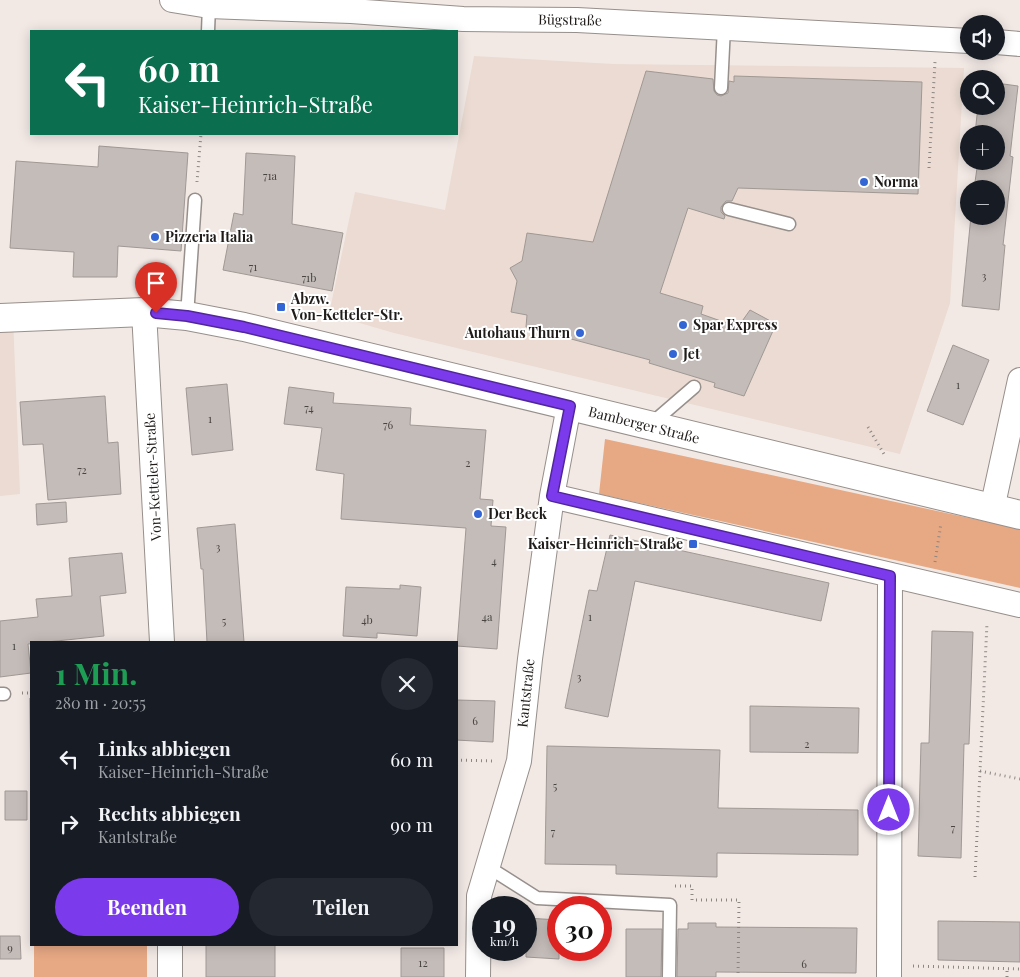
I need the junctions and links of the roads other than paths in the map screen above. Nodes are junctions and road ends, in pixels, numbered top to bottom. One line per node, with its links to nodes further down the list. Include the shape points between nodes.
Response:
1 (172, 0): 2 (street, Bügstraße)
2 (209, 6): 3 (street, Bügstraße, via 463,19); 5 (lane)
3 (577, 10): 4 (street, Bügstraße)
4 (724, 28): 6 (street, Bügstraße); 9 (lane)
5 (208, 30)
6 (960, 40)
7 (1005, 43): 8 (street)
8 (1020, 44)
9 (721, 88)
10 (195, 200): 14 (lane)
11 (729, 209): 12 (lane)
12 (789, 224)
13 (144, 312): 14 (main road, Bamberger Straße); 15 (main road, Bamberger Straße); 25 (street, Von-Ketteler-Straße)
14 (187, 316): 18 (main road, Bamberger Straße)
15 (0, 318)
16 (1020, 380): 21 (street)
17 (694, 387): 19 (lane)
18 (570, 406): 19 (main road, Bamberger Straße); 20 (street, Kantstraße)
19 (649, 426): 21 (main road, Bamberger Straße)
20 (552, 496): 23 (street); 26 (street, Kantstraße, via 519,761)
21 (992, 509): 22 (main road, Bamberger Straße)
22 (1020, 515)
23 (890, 576): 24 (street); 28 (street)
24 (1020, 605)
25 (162, 641)
26 (488, 867): 30 (street, Kantstraße, via 479,896); 31 (lane, via 537,898 670,905)
27 (170, 946): 29 (street)
28 (889, 971)
29 (170, 977)
30 (478, 977)
31 (669, 977)

